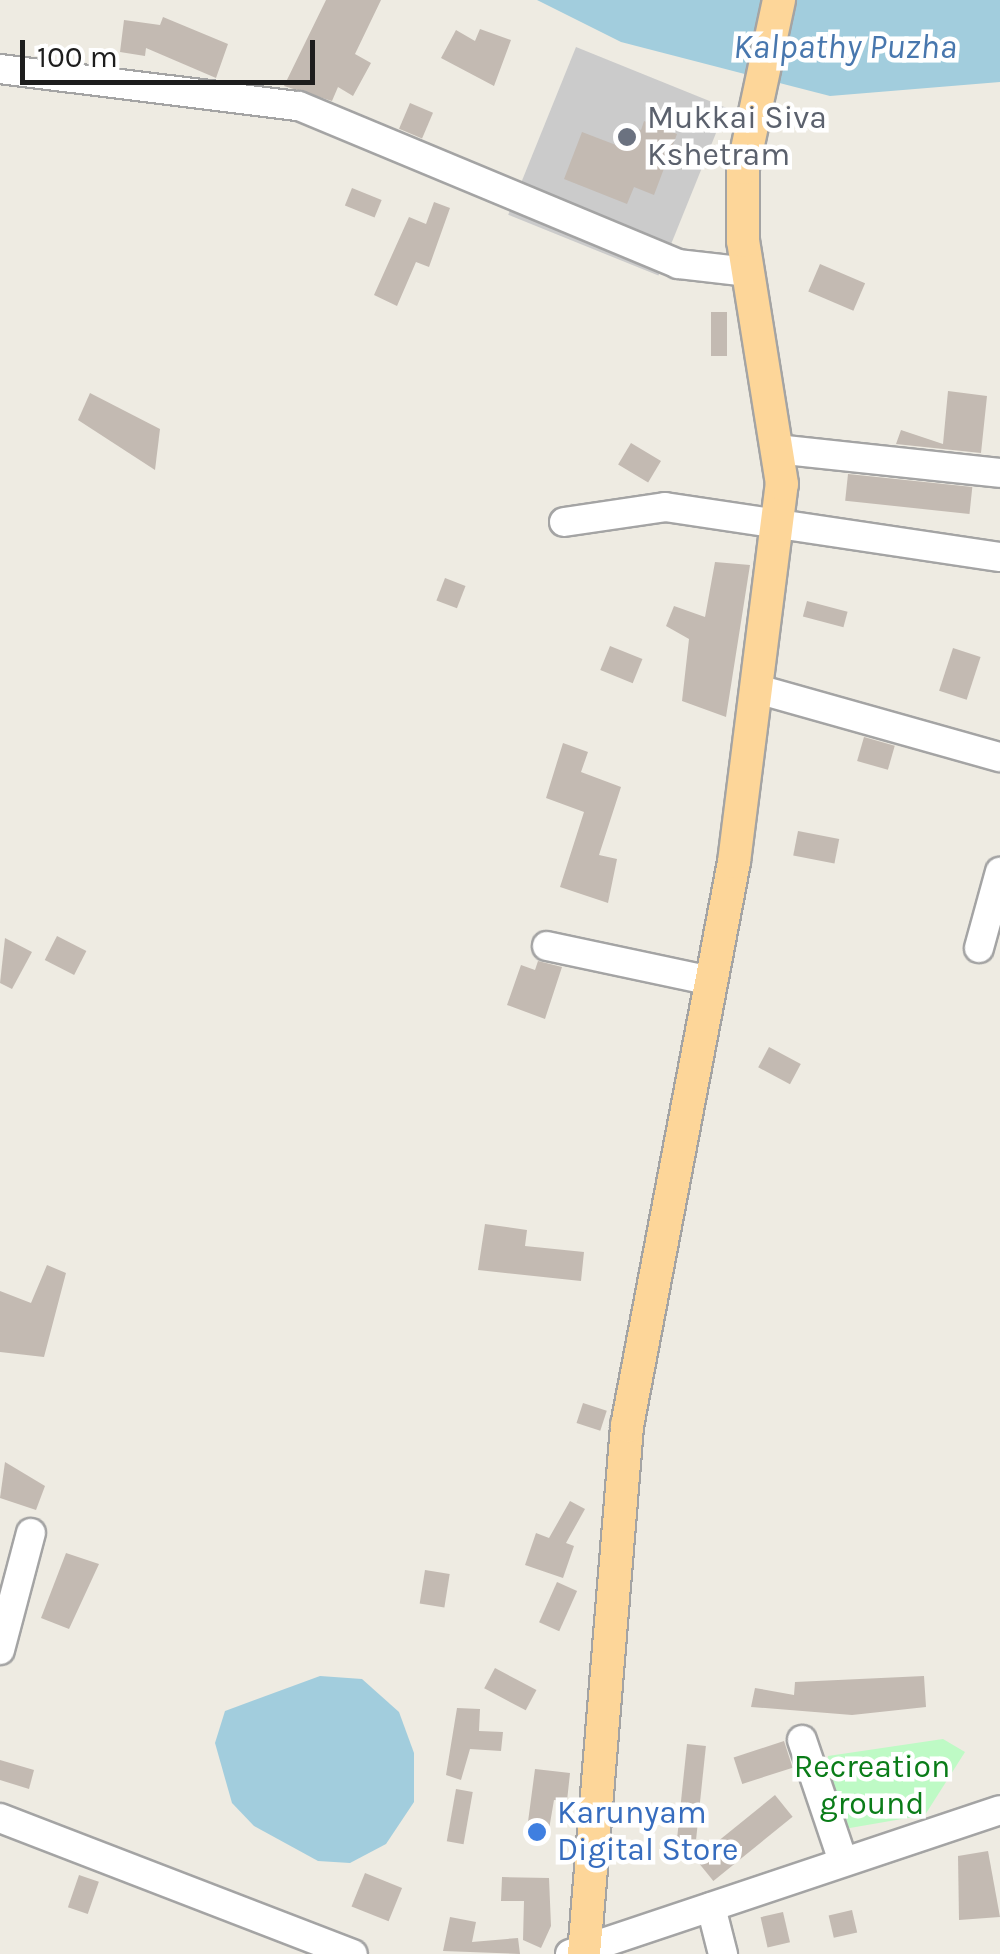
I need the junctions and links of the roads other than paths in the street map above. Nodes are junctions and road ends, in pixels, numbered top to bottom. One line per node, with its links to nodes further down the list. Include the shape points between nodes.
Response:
1 (779, 0): 3 (main road, via 750,125)
2 (0, 68): 3 (street, via 299,106 678,264)
3 (748, 272): 4 (main road)
4 (776, 449): 5 (street); 6 (main road, via 782,484)
5 (1000, 473)
6 (773, 516): 7 (street, via 665,506); 8 (street); 9 (main road)
7 (564, 522)
8 (1000, 556)
9 (761, 690): 10 (street); 14 (main road)
10 (1000, 757)
11 (1000, 872): 13 (street)
12 (547, 946): 14 (street)
13 (979, 948)
14 (711, 981): 22 (main road, via 627,1426)
15 (30, 1533): 16 (street)
16 (0, 1650)
17 (802, 1740): 20 (street)
18 (1000, 1810): 20 (street)
19 (0, 1818): 23 (street)
20 (842, 1858): 21 (street)
21 (711, 1908): 22 (street); 24 (street)
22 (579, 1953)
23 (353, 1954)
24 (723, 1954)

